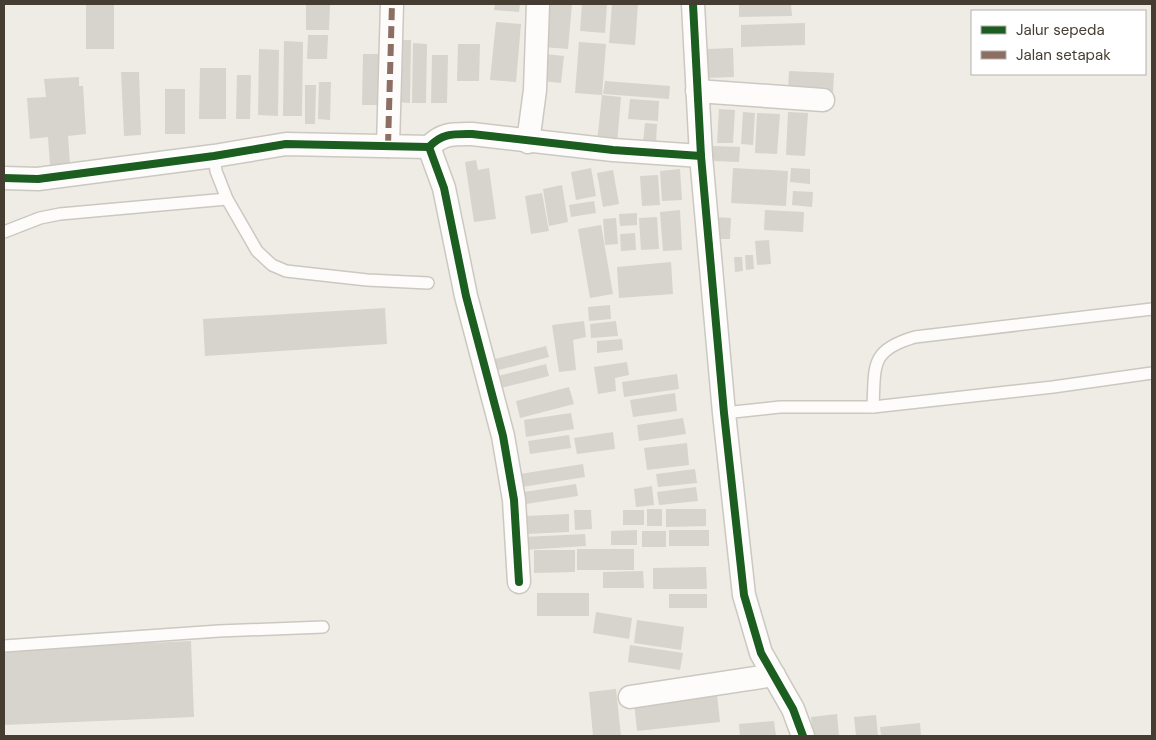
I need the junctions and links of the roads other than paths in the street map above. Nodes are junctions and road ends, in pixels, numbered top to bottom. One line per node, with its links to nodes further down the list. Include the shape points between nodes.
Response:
1 (392, 4): 7 (street)
2 (538, 4): 6 (street, via 535,90)
3 (693, 4): 4 (street)
4 (697, 91): 5 (street); 10 (street)
5 (823, 100)
6 (528, 142): 8 (street, via 449,134); 10 (street)
7 (388, 146): 8 (street); 9 (street, via 286,144)
8 (429, 147): 19 (street, via 444,188 466,296 503,436 514,500)
9 (214, 156): 11 (street, via 38,179); 12 (lane)
10 (701, 156): 18 (street)
11 (4, 178)
12 (227, 199): 13 (lane, via 60,214); 14 (lane, via 257,251 272,265 286,271)
13 (4, 232)
14 (428, 284)
15 (1152, 309): 17 (lane, via 902,341 878,356)
16 (1152, 373): 17 (lane, via 1053,388)
17 (873, 408): 18 (lane, via 780,407)
18 (724, 413): 22 (street, via 744,595 761,653)
19 (519, 582)
20 (324, 627): 21 (lane)
21 (4, 646)
22 (774, 675): 23 (street); 24 (street, via 793,709)
23 (630, 697)
24 (803, 736)

